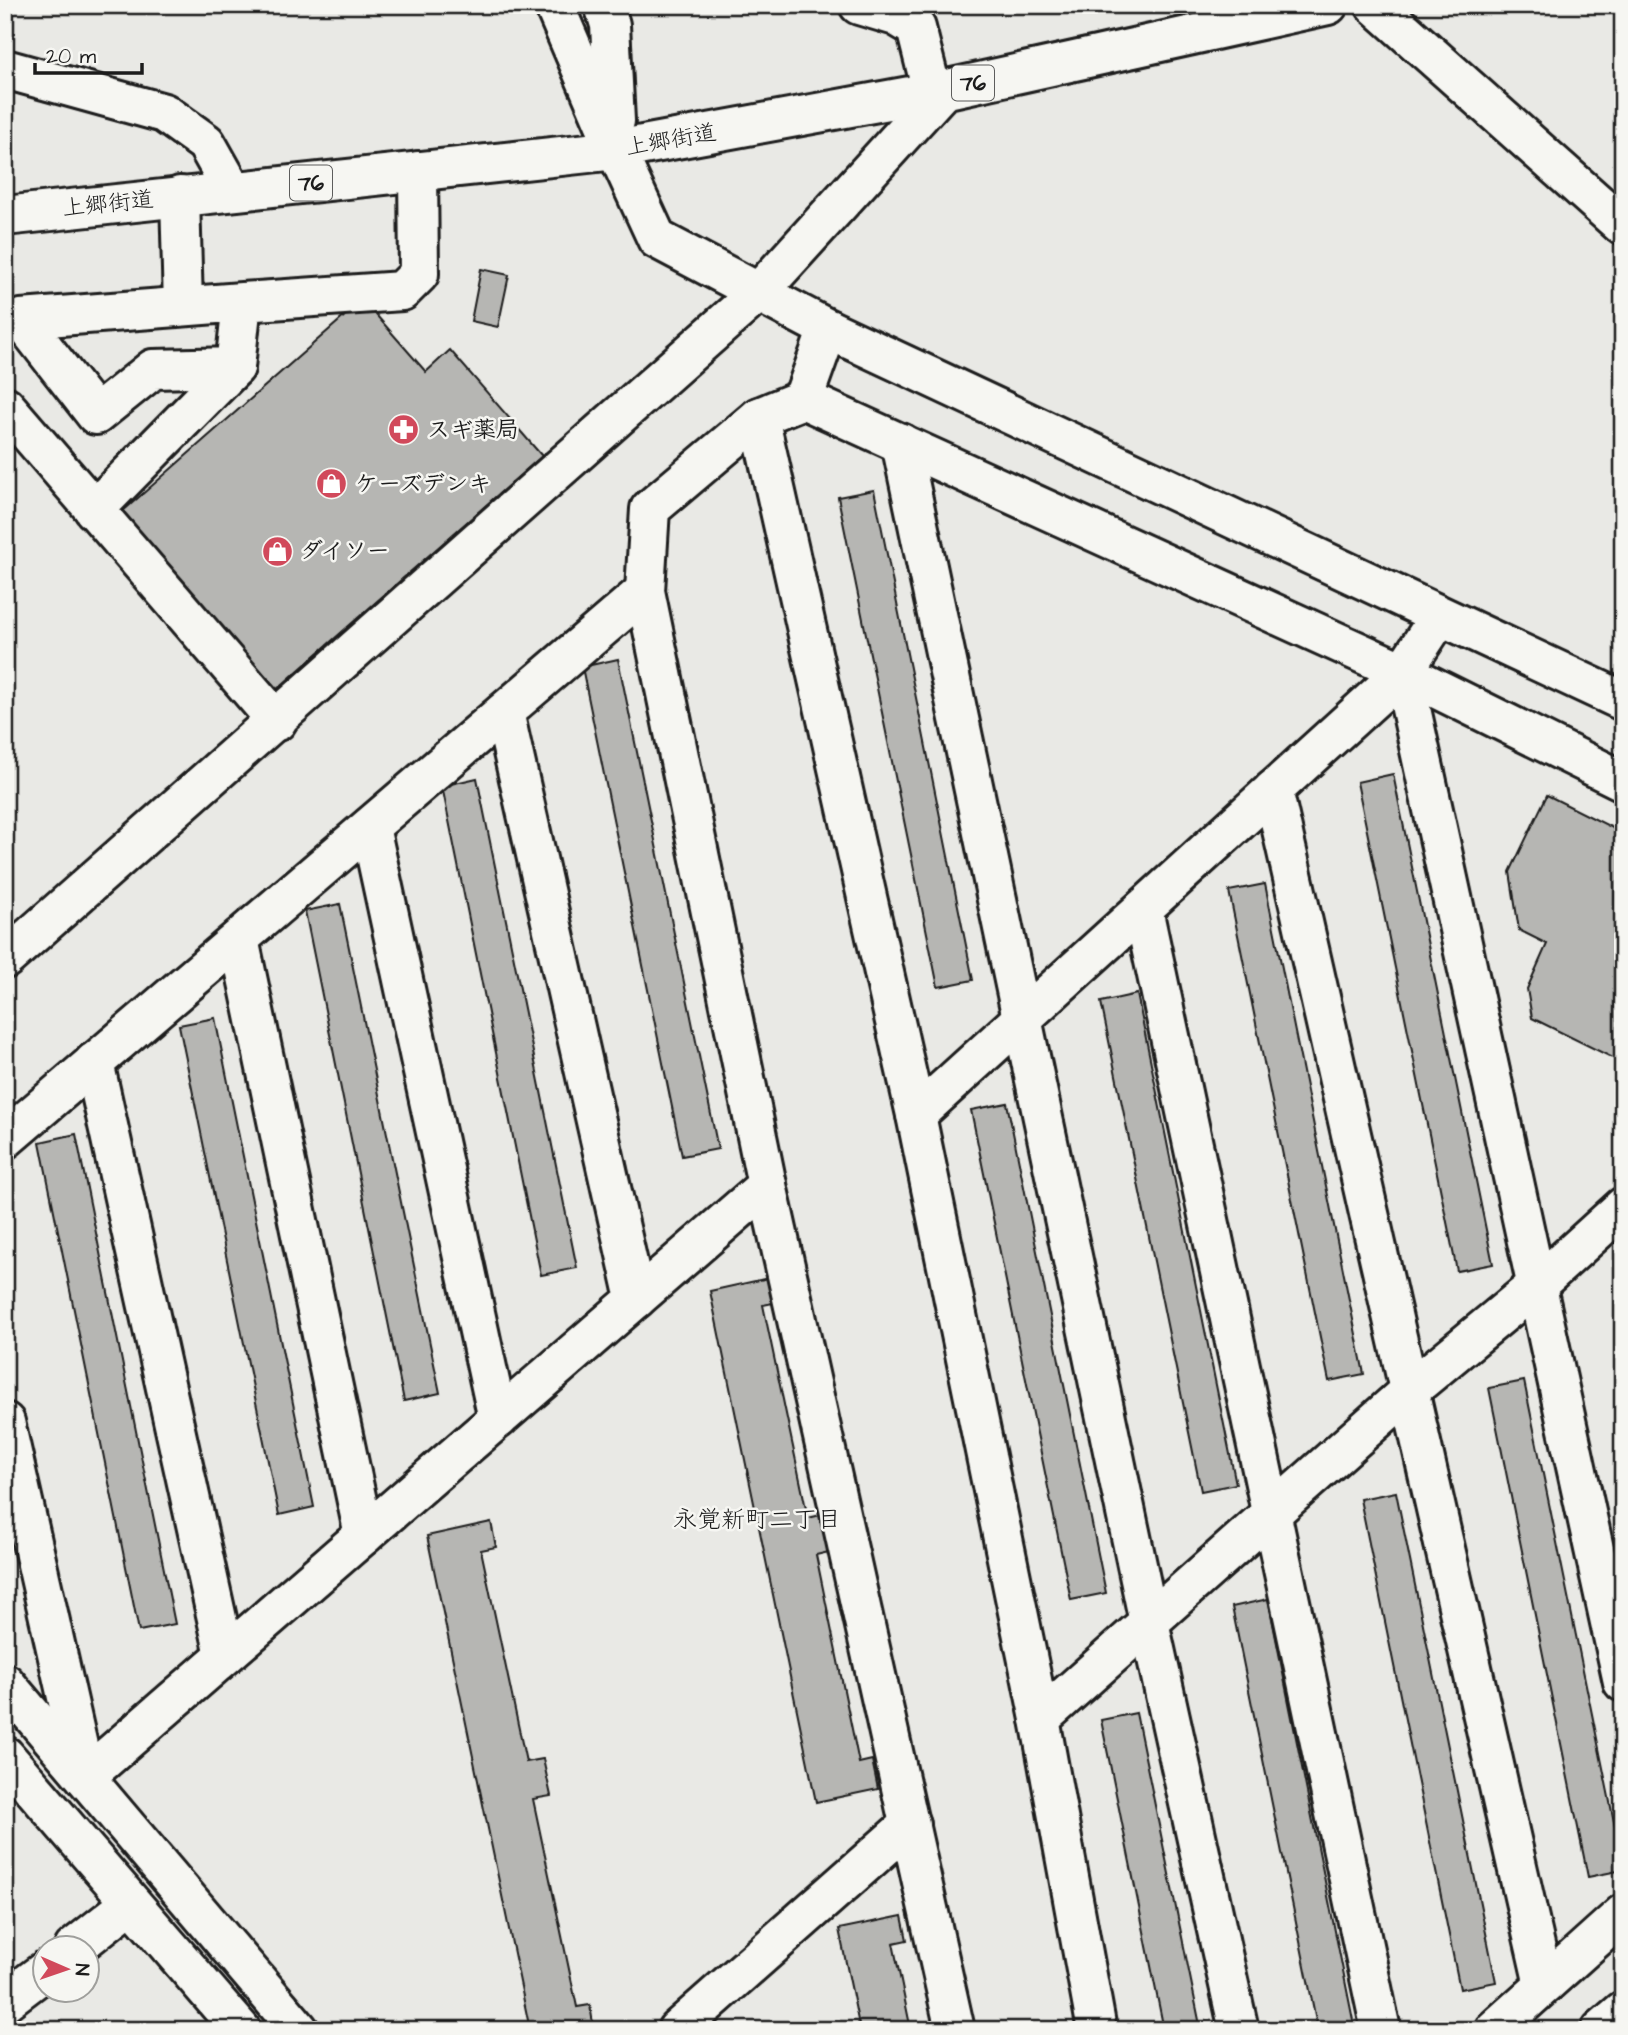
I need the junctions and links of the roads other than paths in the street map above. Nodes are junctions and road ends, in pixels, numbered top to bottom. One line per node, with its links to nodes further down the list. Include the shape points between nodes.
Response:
1 (554, 5): 9 (main road)
2 (604, 5): 9 (main road, via 610,25)
3 (859, 5): 8 (main road, via 896,16 916,29)
4 (1328, 5): 6 (main road, 上郷街道 / 76)
5 (1375, 5): 14 (main road)
6 (1232, 16): 8 (main road, 上郷街道 / 76)
7 (5, 69): 11 (main road, via 164,113 206,143)
8 (937, 91): 9 (main road, 上郷街道 / 76); 15 (main road)
9 (616, 150): 10 (main road, 上郷街道 / 76); 15 (main road, via 657,239)
10 (418, 172): 11 (main road, 上郷街道 / 76); 16 (main road, via 419,274 402,291)
11 (233, 191): 12 (main road, 上郷街道 / 76)
12 (180, 196): 13 (main road, 上郷街道 / 76); 17 (main road)
13 (5, 216)
14 (1623, 226)
15 (759, 292): 18 (main road); 30 (main road)
16 (242, 302): 17 (main road); 19 (main road)
17 (183, 306): 19 (main road, via 21,319 96,415 153,369)
18 (828, 330): 20 (main road); 26 (main road)
19 (235, 368): 24 (main road)
20 (803, 398): 22 (main road); 23 (main road)
21 (5, 406): 24 (main road)
22 (759, 416): 25 (main road, via 650,509); 39 (main road)
23 (901, 443): 27 (main road); 37 (main road)
24 (94, 510): 30 (main road)
25 (645, 592): 29 (main road); 41 (main road)
26 (1439, 617): 27 (main road); 28 (main road)
27 (1403, 672): 31 (main road); 32 (main road); 43 (main road)
28 (1623, 701)
29 (504, 712): 33 (main road); 44 (main road)
30 (277, 721): 36 (main road)
31 (1623, 781)
32 (1273, 790): 34 (main road); 45 (main road)
33 (370, 827): 35 (main road); 46 (main road)
34 (1143, 909): 37 (main road); 48 (main road)
35 (239, 939): 38 (main road); 49 (main road)
36 (5, 959)
37 (1022, 1019): 39 (main road); 50 (main road)
38 (94, 1062): 40 (main road); 51 (main road)
39 (916, 1115): 54 (main road)
40 (5, 1139)
41 (767, 1185): 44 (main road); 57 (main road)
42 (1623, 1206): 43 (main road)
43 (1536, 1286): 45 (main road); 52 (main road)
44 (636, 1299): 46 (main road)
45 (1410, 1390): 48 (main road); 62 (main road)
46 (498, 1419): 49 (main road)
47 (5, 1422): 56 (main road)
48 (1271, 1514): 50 (main road); 71 (main road)
49 (364, 1535): 51 (main road)
50 (1149, 1622): 54 (main road); 70 (main road)
51 (225, 1655): 56 (main road)
52 (1623, 1682)
53 (5, 1683): 56 (main road)
54 (1040, 1719): 69 (main road)
55 (5, 1756): 58 (main road)
56 (85, 1777): 66 (main road)
57 (910, 1824): 67 (main road); 68 (main road)
58 (131, 1903): 60 (main road); 65 (main road)
59 (1623, 1914): 62 (main road)
60 (92, 1934)
61 (32, 1980): 63 (main road)
62 (1544, 1985): 72 (main road)
63 (5, 2001)
64 (1623, 2011): 73 (main road)
65 (241, 2030)
66 (299, 2030)
67 (677, 2030)
68 (956, 2030)
69 (1097, 2030)
70 (1239, 2030)
71 (1381, 2030)
72 (1494, 2030)
73 (1601, 2030)

